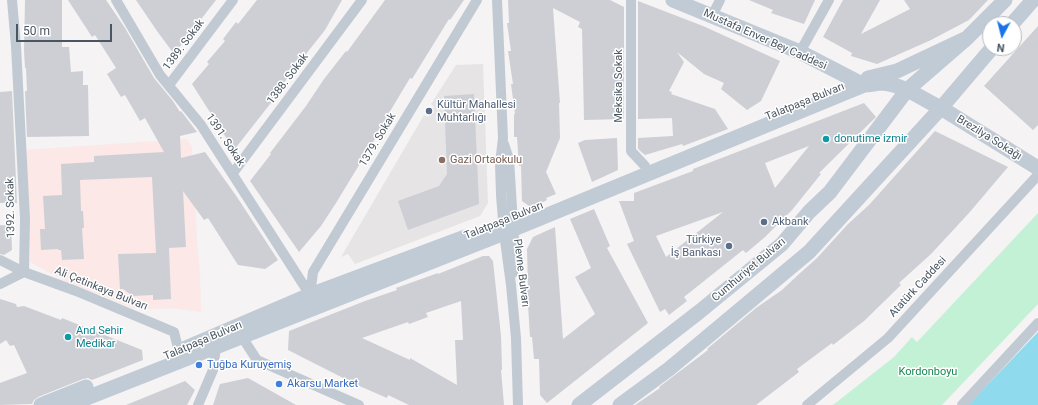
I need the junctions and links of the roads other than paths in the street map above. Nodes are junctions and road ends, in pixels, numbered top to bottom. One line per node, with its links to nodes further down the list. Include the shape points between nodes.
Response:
1 (12, 0): 28 (street, 1392. Sokak, via 25,219)
2 (116, 0): 19 (street, 1391. Sokak, via 160,75)
3 (233, 0): 19 (street, 1389. Sokak)
4 (362, 0): 24 (street, 1388. Sokak)
5 (477, 0): 30 (street, 1379. Sokak, via 313,272)
6 (497, 0): 26 (street, Plevne Bulvarı, via 503,138 509,159)
7 (632, 0): 22 (street, Meksika Sokak, via 631,151)
8 (673, 0): 13 (main road, Mustafa Enver Bey Caddesi)
9 (720, 0): 13 (street)
10 (829, 0): 16 (street)
11 (1005, 0): 15 (main road, Cumhuriyet Bulvarı)
12 (1033, 0): 14 (main road)
13 (712, 16): 16 (main road, Mustafa Enver Bey Caddesi)
14 (1019, 16)
15 (967, 38): 18 (main road, Talatpaşa Bulvarı, via 897,72); 20 (main road, Cumhuriyet Bulvarı)
16 (800, 52): 18 (main road, Mustafa Enver Bey Caddesi)
17 (985, 56): 21 (main road)
18 (856, 82): 22 (main road, Talatpaşa Bulvarı)
19 (169, 85): 24 (street, 1391. Sokak, via 201,125)
20 (907, 90): 21 (main road); 26 (main road, Talatpaşa Bulvarı, via 883,83 864,85); 40 (main road, Cumhuriyet Bulvarı, via 830,192 782,244)
21 (941, 108): 23 (main road, Brezilya Sokağı); 41 (main road, via 809,252 669,369)
22 (645, 166): 26 (main road, Talatpaşa Bulvarı, via 592,187)
23 (1038, 168)
24 (233, 173): 30 (street, 1391. Sokak)
25 (1038, 175): 42 (street, Atatürk Caddesi, via 888,338)
26 (508, 226): 30 (main road, Talatpaşa Bulvarı); 32 (main road, Talatpaşa Bulvarı); 39 (street, Plevne Bulvarı)
27 (0, 260): 28 (street, Ali Çetinkaya Bulvarı)
28 (24, 272): 29 (street); 34 (street, Ali Çetinkaya Bulvarı, via 174,332)
29 (0, 284)
30 (310, 295): 34 (main road, Talatpaşa Bulvarı)
31 (1038, 323): 43 (street)
32 (242, 337): 33 (main road, Talatpaşa Bulvarı); 38 (street, via 257,360)
33 (216, 348): 36 (main road, Talatpaşa Bulvarı); 37 (street, via 213,370)
34 (179, 352): 35 (main road, Talatpaşa Bulvarı)
35 (41, 405)
36 (69, 405)
37 (198, 405)
38 (360, 405)
39 (518, 405)
40 (579, 405)
41 (620, 405)
42 (806, 405)
43 (962, 405)

